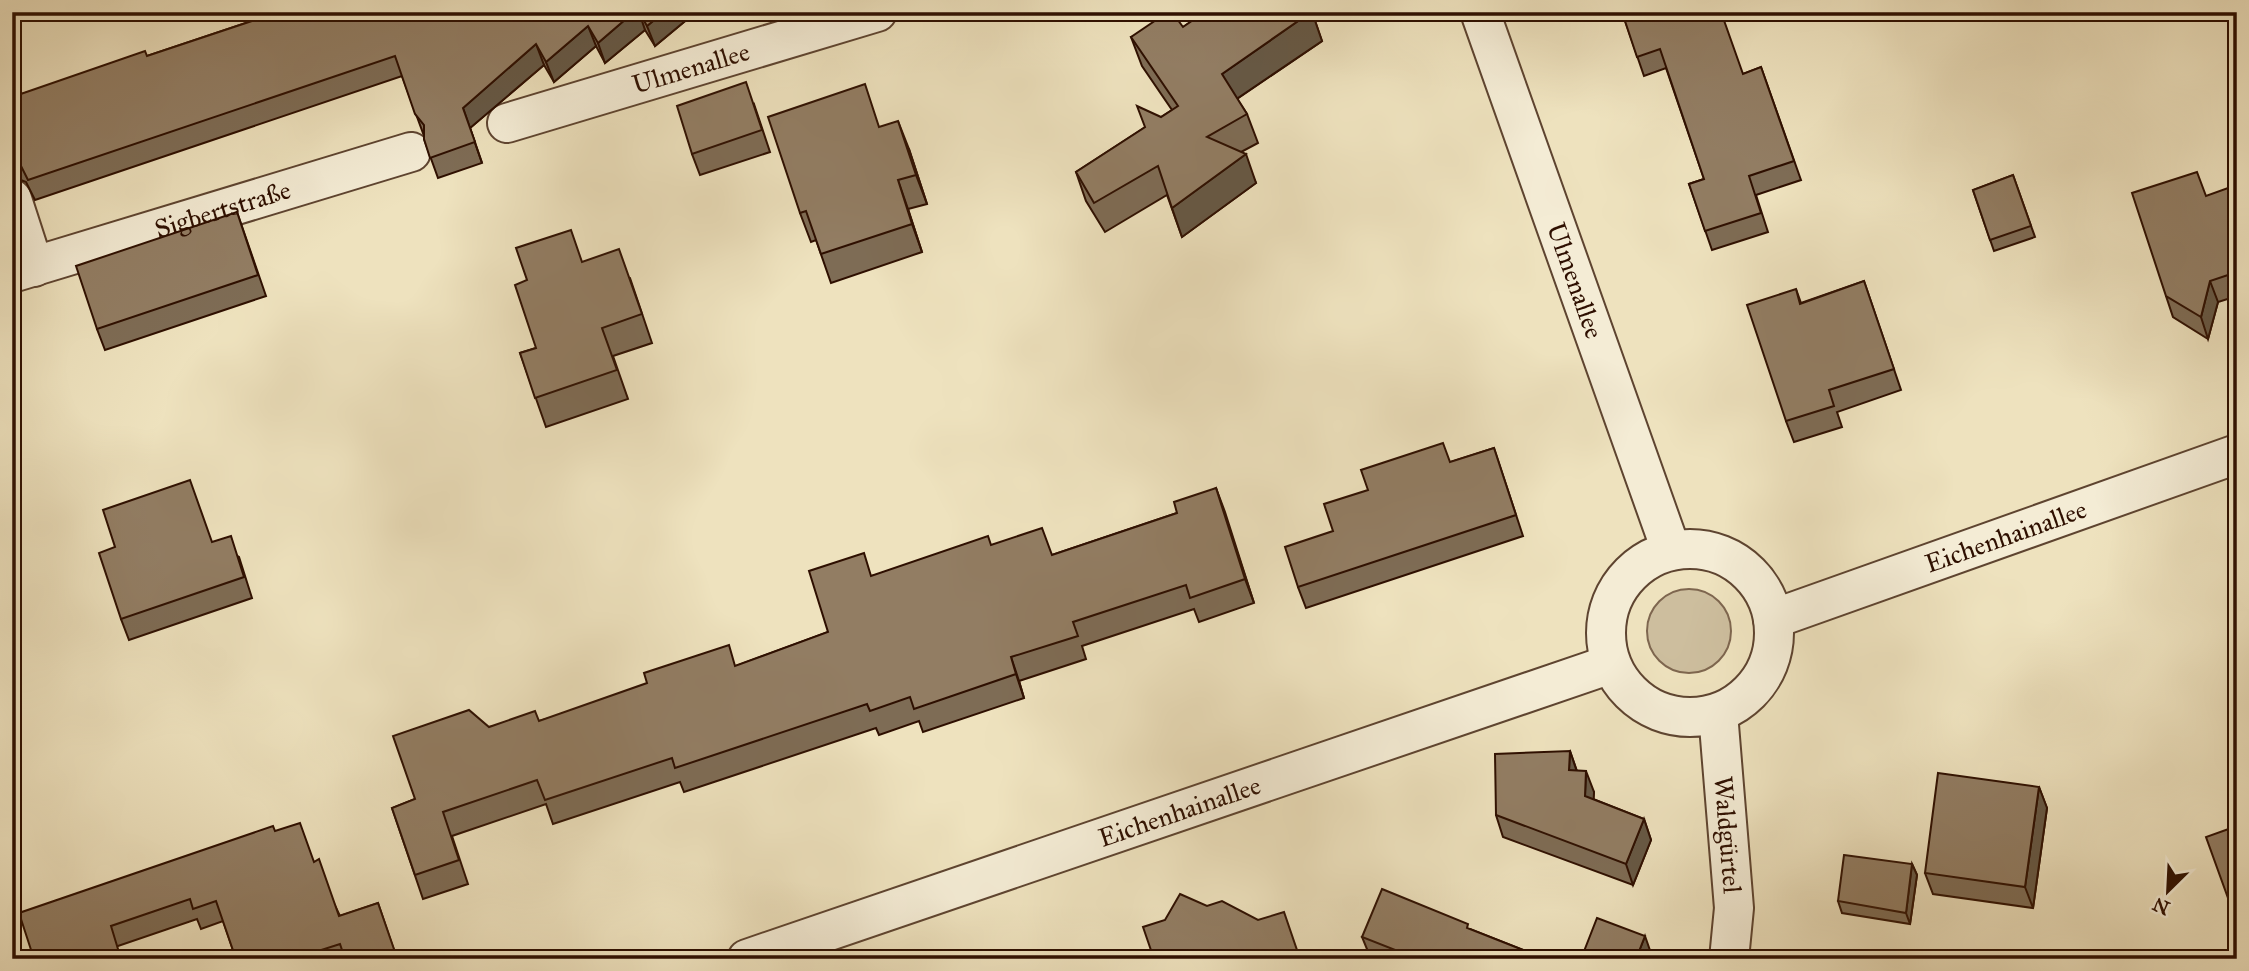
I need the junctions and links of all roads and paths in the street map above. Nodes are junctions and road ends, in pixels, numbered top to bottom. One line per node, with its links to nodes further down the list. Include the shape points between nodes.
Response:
1 (877, 12): 3 (street, Ulmenallee)
2 (1480, 12): 8 (street, Ulmenallee)
3 (507, 123)
4 (411, 152): 6 (street, Sigbertstraße)
5 (12, 199): 6 (street, Sigbertstraße)
6 (23, 270)
7 (2237, 454): 9 (street, Eichenhainallee)
8 (1671, 550): 9 (street, via 1706,549 1737,562 1761,587); 10 (street, via 1644,561 1623,580 1609,606 1605,635)
9 (1773, 619): 11 (street, via 1773,649 1763,677 1744,698)
10 (1611, 664): 11 (street, via 1628,691 1654,709 1686,717); 12 (street, Eichenhainallee)
11 (1718, 713): 13 (street, Waldgürtel, via 1734,908)
12 (747, 959)
13 (1729, 959)

